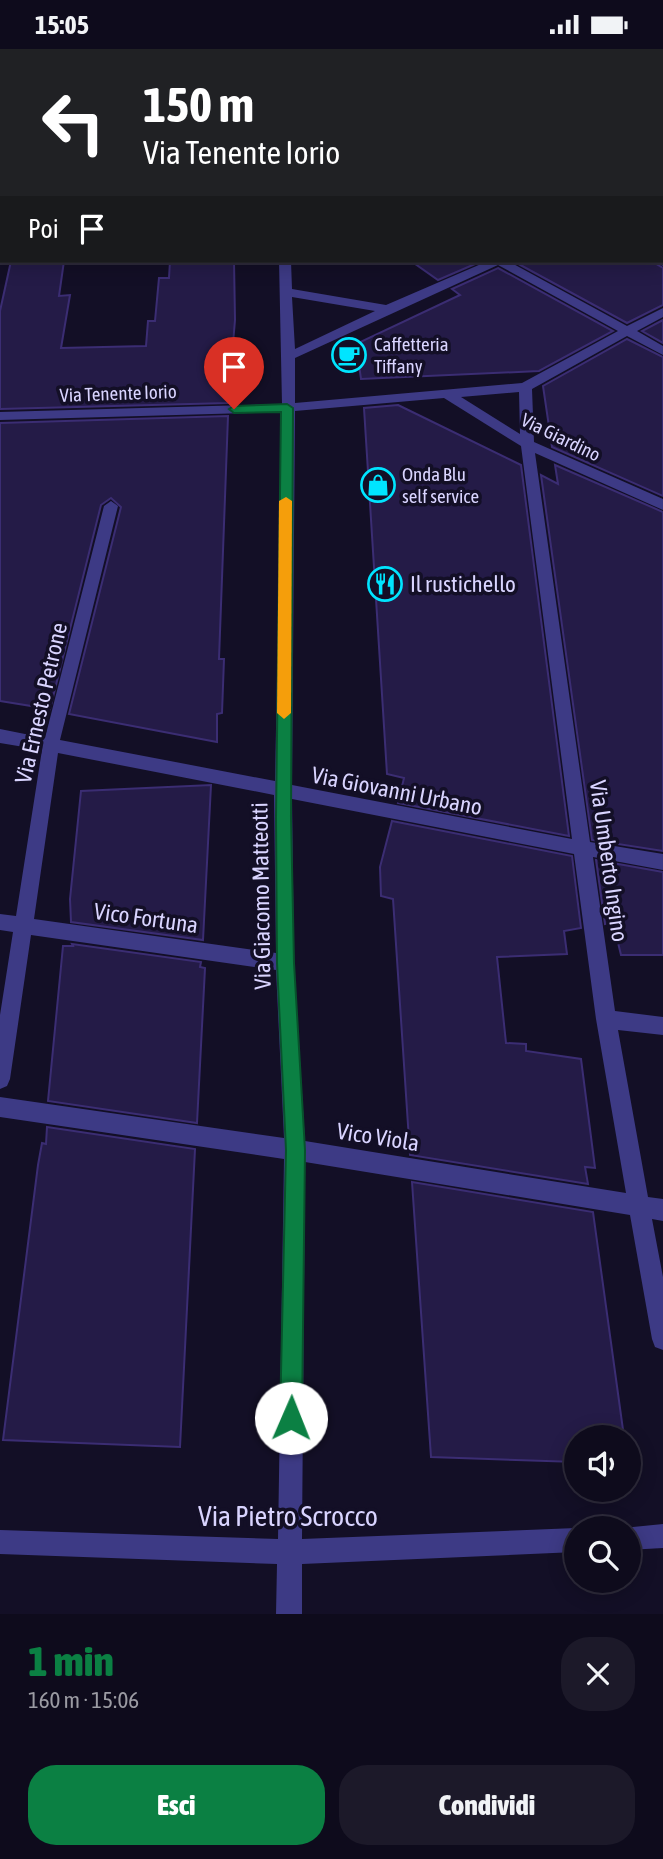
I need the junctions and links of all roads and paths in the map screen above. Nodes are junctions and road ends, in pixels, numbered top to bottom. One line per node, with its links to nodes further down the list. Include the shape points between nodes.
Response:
1 (285, 263): 4 (street, Via Giacomo Matteotti)
2 (494, 263): 5 (street)
3 (503, 263): 7 (street)
4 (286, 292): 5 (street); 9 (street, Via Giacomo Matteotti)
5 (387, 309): 9 (street)
6 (663, 312): 7 (street)
7 (627, 331): 8 (street); 10 (street)
8 (663, 351)
9 (289, 356): 12 (street, Via Giacomo Matteotti)
10 (525, 387): 11 (street, Via Tenente Iorio); 14 (street, Via Umberto Ingino)
11 (447, 394): 12 (street, Via Tenente Iorio); 14 (street, Via Giardino)
12 (287, 408): 13 (street, Via Tenente Iorio); 19 (street, Via Giacomo Matteotti)
13 (0, 416)
14 (527, 444): 15 (street, Via Giardino); 20 (street, Via Umberto Ingino)
15 (663, 505)
16 (111, 506): 18 (street, Via Ernesto Petrone)
17 (0, 736): 18 (street, Via Giovanni Urbano)
18 (51, 745): 19 (street, Via Giovanni Urbano); 23 (street, Via Ernesto Petrone)
19 (283, 793): 20 (street, Via Giovanni Urbano); 24 (street, Via Giacomo Matteotti)
20 (583, 848): 21 (street, Via Giovanni Urbano); 25 (street, Via Umberto Ingino)
21 (663, 862)
22 (0, 922): 23 (street, Vico Fortuna)
23 (22, 925): 24 (street, Vico Fortuna); 27 (street, Via Ernesto Petrone)
24 (285, 963): 29 (street, Via Giacomo Matteotti)
25 (606, 1019): 26 (street); 30 (street, Via Umberto Ingino)
26 (663, 1026)
27 (0, 1079)
28 (0, 1107): 29 (street, Vico Viola)
29 (295, 1150): 30 (street, Vico Viola); 37 (street, Via Giacomo Matteotti)
30 (638, 1207): 31 (street, Vico Viola); 32 (street, Via Umberto Ingino)
31 (663, 1210)
32 (663, 1339)
33 (663, 1537): 34 (street)
34 (641, 1538)
35 (564, 1541): 37 (street, Via Pietro Scrocco)
36 (0, 1542): 37 (street, Via Pietro Scrocco)
37 (289, 1552): 38 (street, Via Giacomo Matteotti)
38 (289, 1614)

